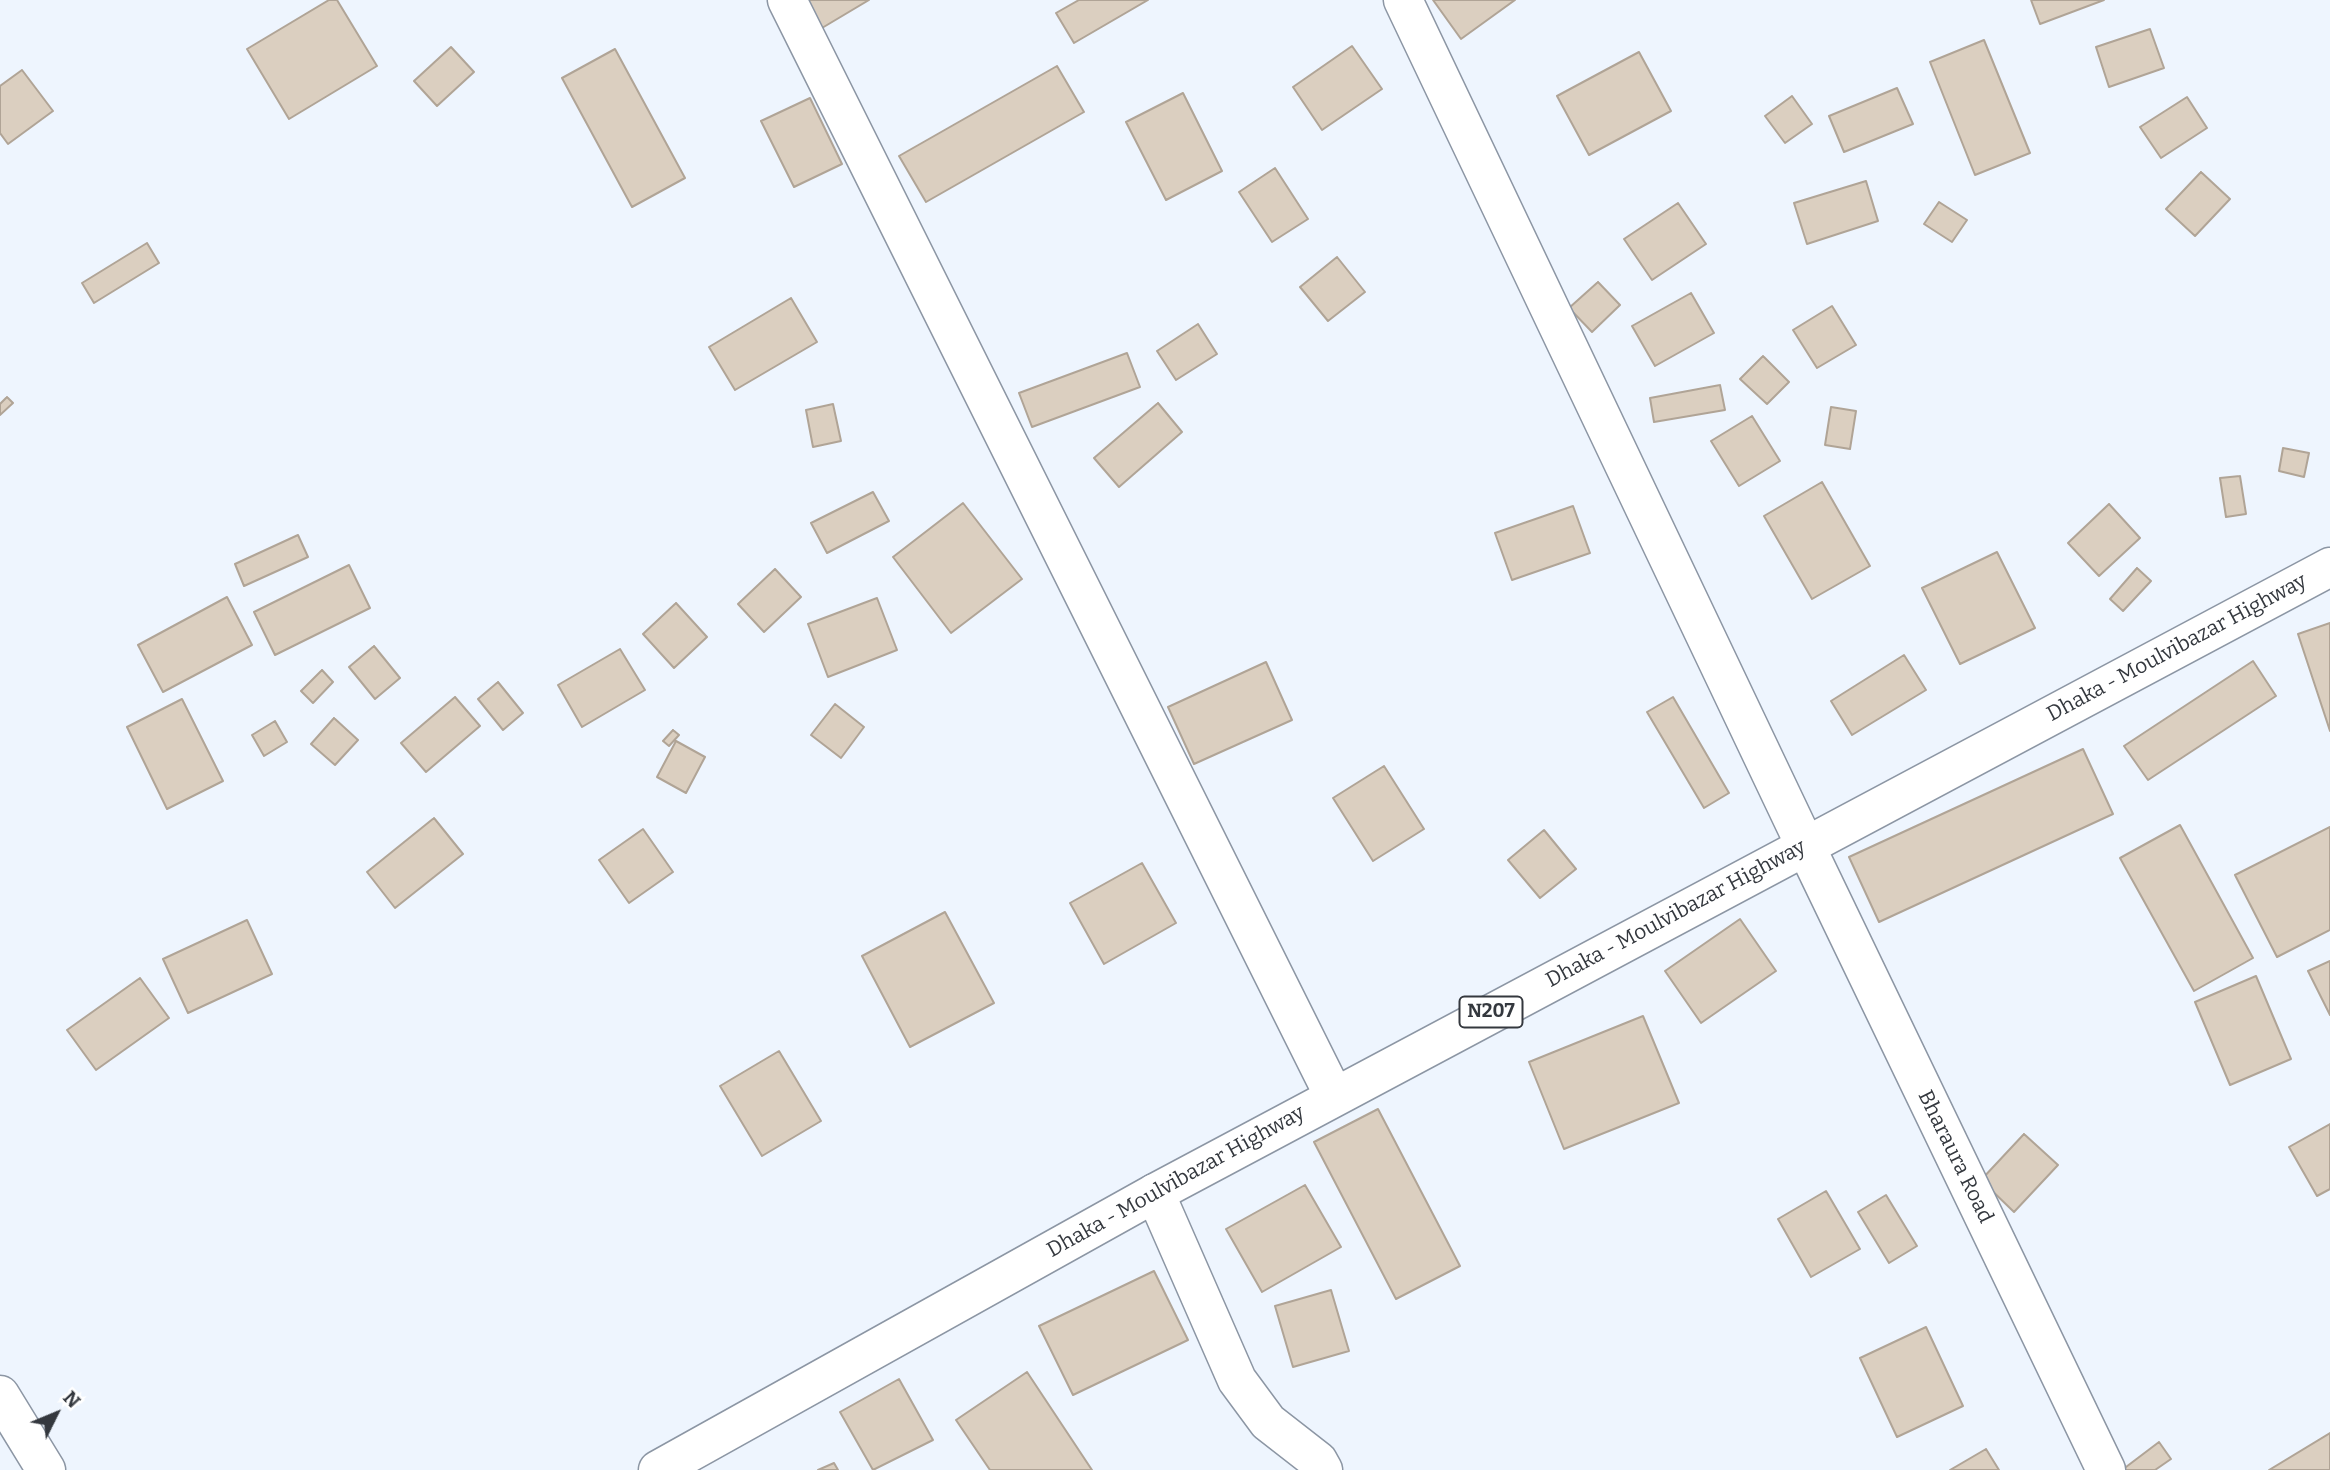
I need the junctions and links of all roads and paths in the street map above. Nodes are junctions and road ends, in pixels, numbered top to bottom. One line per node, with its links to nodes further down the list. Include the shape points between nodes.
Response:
1 (787, 0): 5 (main road)
2 (1403, 0): 4 (main road, Bharaura Road)
3 (2330, 567): 4 (main road, Dhaka - Moulvibazar Highway / N207)
4 (1805, 845): 5 (main road, Dhaka - Moulvibazar Highway / N207); 11 (main road, Bharaura Road)
5 (1334, 1096): 6 (main road, Dhaka - Moulvibazar Highway / N207)
6 (1155, 1193): 9 (main road, Dhaka - Moulvibazar Highway / N207); 10 (main road, via 1237,1380 1268,1422)
7 (0, 1395): 8 (main road)
8 (46, 1470)
9 (658, 1470)
10 (1323, 1470)
11 (2106, 1470)

